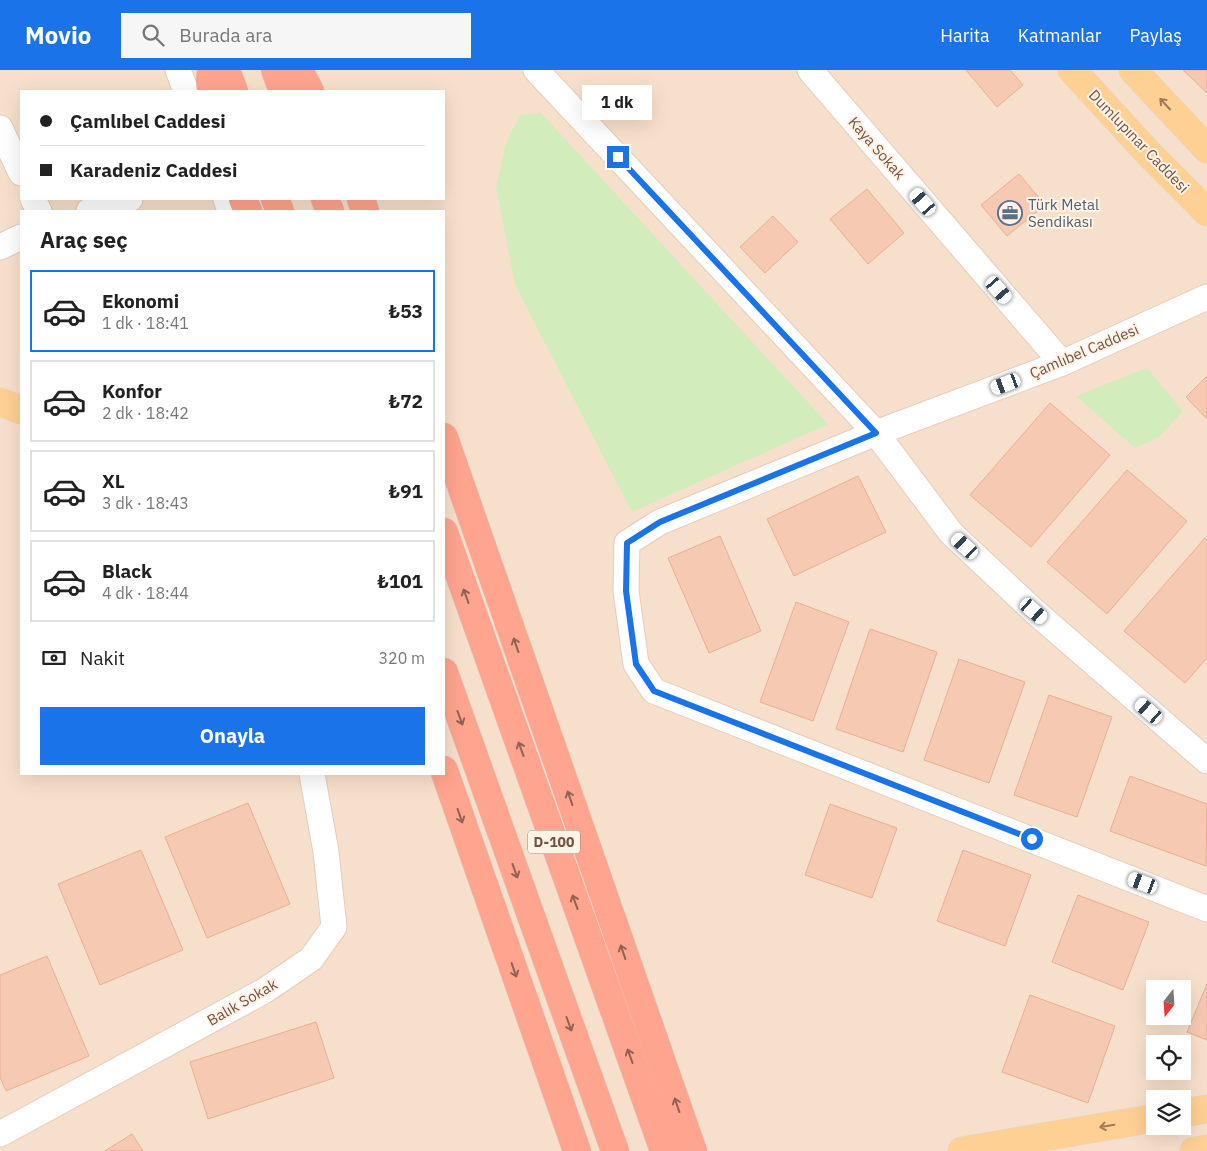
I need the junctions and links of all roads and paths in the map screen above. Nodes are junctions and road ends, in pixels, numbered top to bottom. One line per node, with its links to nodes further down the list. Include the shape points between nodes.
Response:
1 (178, 70): 10 (street)
2 (211, 70): 11 (highway)
3 (226, 70): 12 (highway)
4 (275, 70): 13 (highway)
5 (299, 70): 14 (highway)
6 (536, 70): 25 (street)
7 (810, 70): 24 (street, Kaya Sokak)
8 (1072, 70): 20 (main road, Dumlupınar Caddesi)
9 (1133, 70): 16 (main road, one-way to 9)
10 (186, 90)
11 (211, 90)
12 (234, 90)
13 (283, 90)
14 (309, 90)
15 (0, 128): 17 (street)
16 (1203, 138)
17 (20, 171)
18 (127, 200): 19 (street)
19 (92, 210)
20 (1207, 212)
21 (20, 237): 22 (street)
22 (0, 247)
23 (1207, 297): 24 (street, Çamlıbel Caddesi)
24 (1062, 363): 25 (street, Çamlıbel Caddesi)
25 (876, 433): 29 (street, via 951,533 1034,611); 32 (street, Çamlıbel Caddesi, via 660,522 627,543 626,591 636,664 654,691)
26 (445, 440): 38 (highway, one-way to 26)
27 (445, 535): 41 (highway, D-100, one-way to 27)
28 (445, 675): 40 (highway, D-100, one-way to 40)
29 (1207, 761)
30 (445, 773): 37 (highway, one-way to 37)
31 (312, 775): 36 (street, Balık Sokak, via 326,852 334,927 311,959 264,991)
32 (1207, 909)
33 (1207, 1109): 34 (main road)
34 (1191, 1112)
35 (1146, 1120): 42 (main road, one-way to 42)
36 (0, 1134)
37 (576, 1148)
38 (690, 1148)
39 (1207, 1149): 43 (main road)
40 (615, 1151)
41 (664, 1151)
42 (962, 1151)
43 (1194, 1151)

